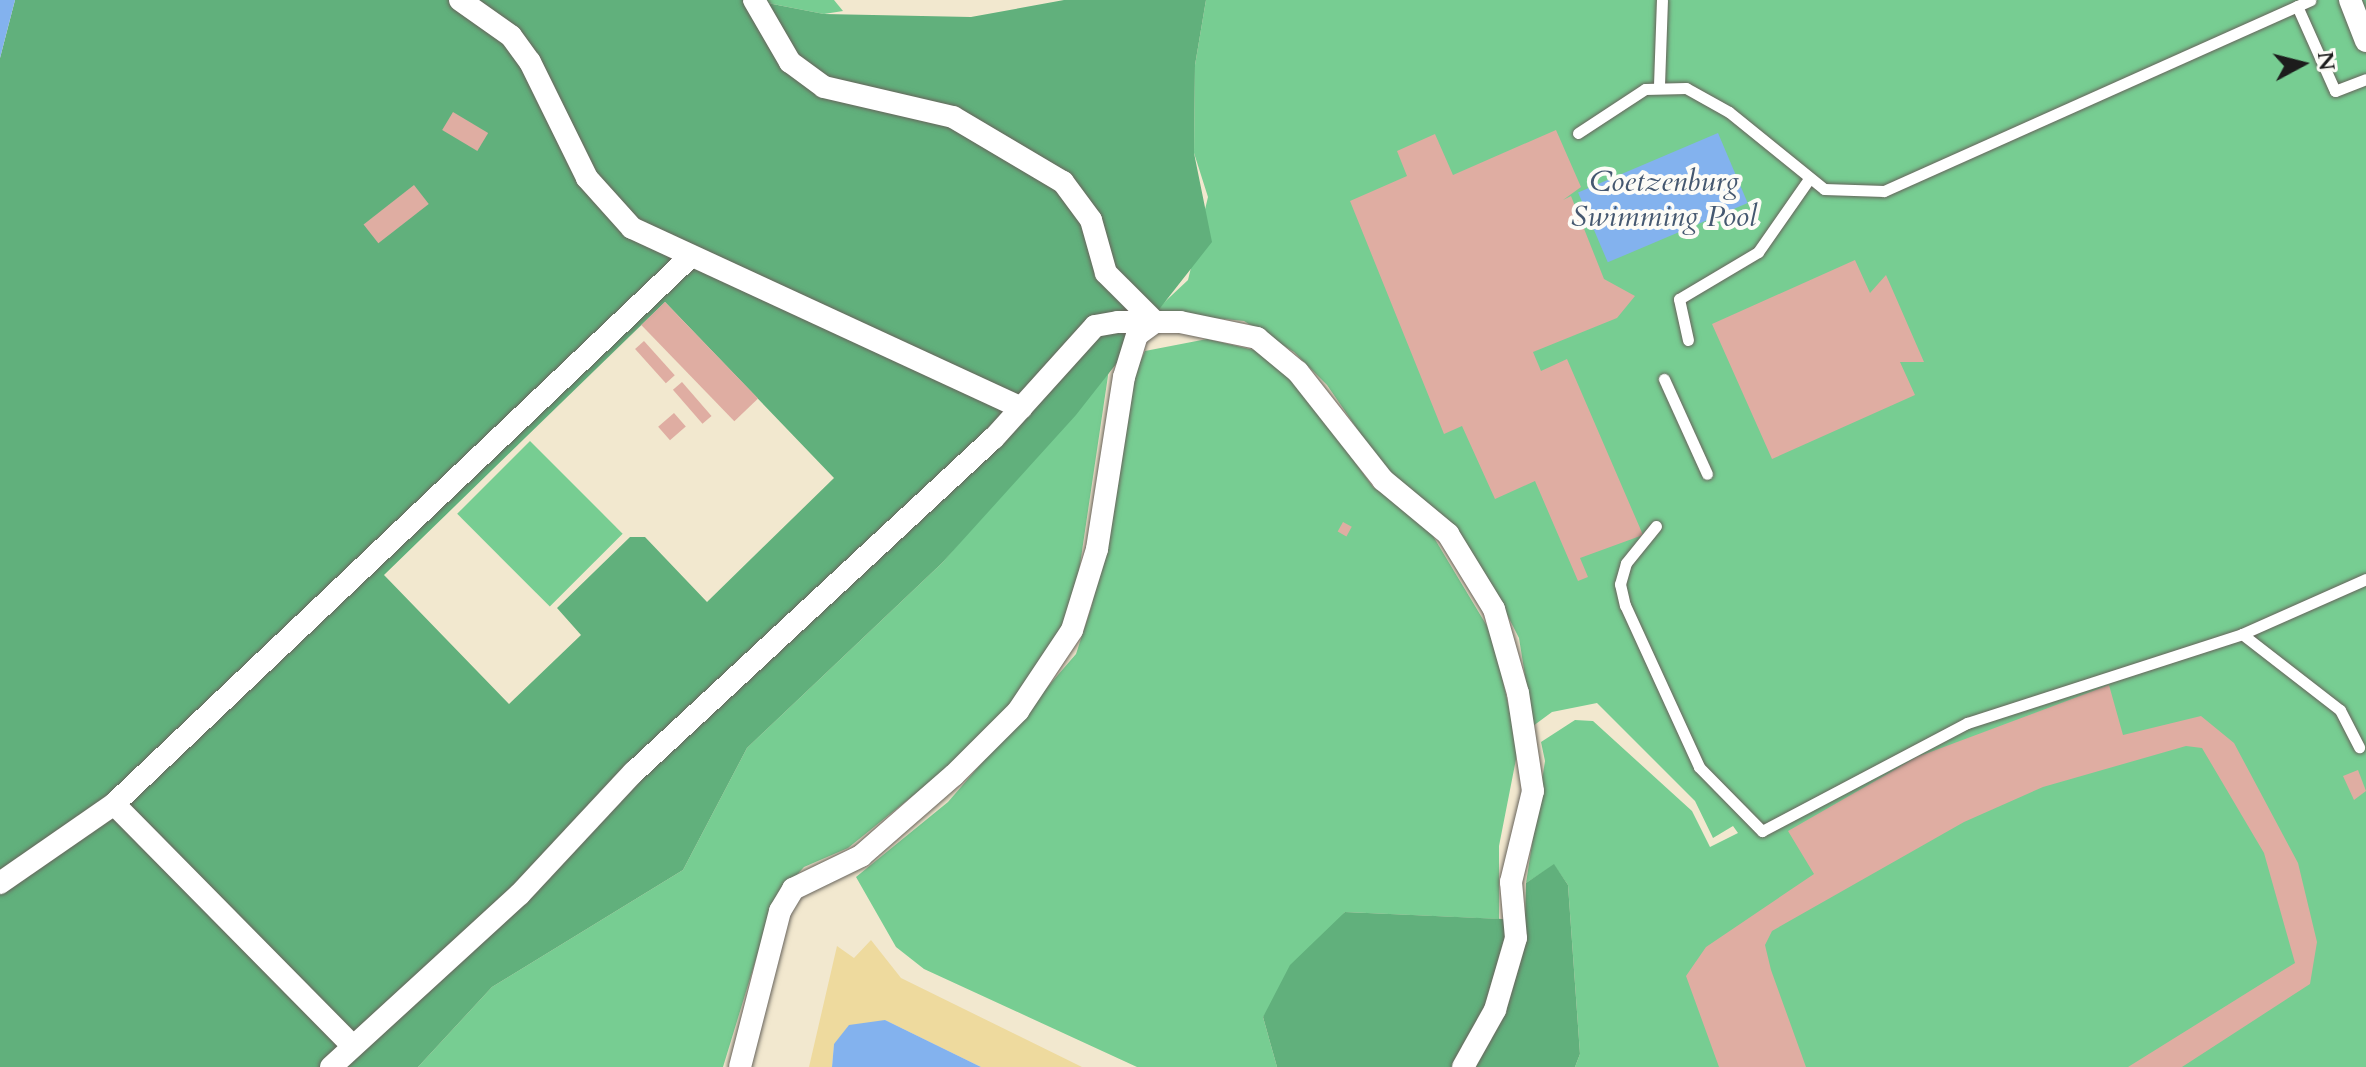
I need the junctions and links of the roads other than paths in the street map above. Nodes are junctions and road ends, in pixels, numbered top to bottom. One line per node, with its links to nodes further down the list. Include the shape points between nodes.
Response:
1 (460, 0): 12 (street, via 511,36 530,62 608,210)
2 (754, 0): 13 (street, via 790,62 824,87 953,117 1063,182 1091,220 1106,273)
3 (1662, 0): 9 (lane)
4 (2310, 0): 6 (lane)
5 (2350, 0): 7 (street)
6 (2297, 6): 8 (lane, via 2335,91); 11 (lane, via 1884,191 1844,194)
7 (2366, 41)
8 (2366, 79)
9 (1659, 85): 10 (lane); 11 (lane, via 1709,98)
10 (1578, 133)
11 (1809, 179): 14 (lane, via 1758,252 1679,299)
12 (688, 259): 16 (street); 22 (street)
13 (1155, 322): 16 (street, via 1095,326); 26 (street, via 1137,335 1124,377 1097,549 1072,630 1018,711 954,775 861,856 793,889 780,911); 27 (street, via 1257,338 1298,372 1383,480 1448,534 1494,609 1518,693 1533,791 1511,882 1516,938 1495,1010)
14 (1688, 340)
15 (1664, 379): 17 (lane)
16 (1021, 408): 24 (street)
17 (1707, 474)
18 (1656, 526): 20 (lane, via 1626,563 1620,584 1625,605 1699,767 1762,831 1967,723)
19 (2366, 579): 20 (lane)
20 (2242, 634): 21 (lane, via 2340,710)
21 (2359, 747)
22 (114, 804): 23 (street); 24 (street)
23 (0, 883)
24 (353, 1046): 25 (street)
25 (331, 1067)
26 (740, 1067)
27 (1463, 1067)

